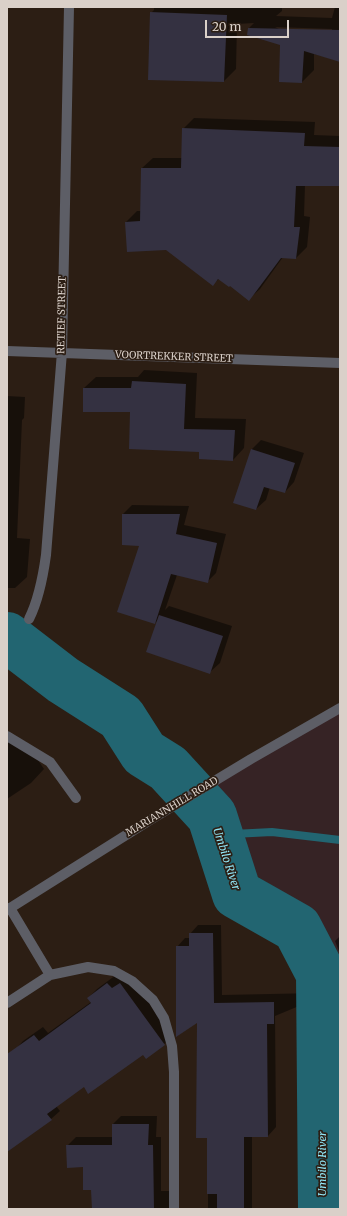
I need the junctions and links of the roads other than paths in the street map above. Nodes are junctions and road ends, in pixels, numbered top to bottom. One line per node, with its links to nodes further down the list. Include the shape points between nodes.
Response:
1 (69, 7): 3 (street, RETIEF STREET)
2 (7, 351): 3 (street, VOORTREKKER STREET)
3 (62, 352): 4 (street, VOORTREKKER STREET); 5 (street, RETIEF STREET, via 46,555 42,581)
4 (340, 363)
5 (29, 619)
6 (339, 710): 9 (street, MARIANNHILL ROAD, via 251,759)
7 (7, 736): 8 (street, via 50,762)
8 (76, 798)
9 (8, 909): 10 (street)
10 (50, 975): 11 (street); 12 (street, via 88,967 114,971 132,981 153,1000 164,1018 172,1046 174,1072)
11 (7, 1004)
12 (174, 1209)

